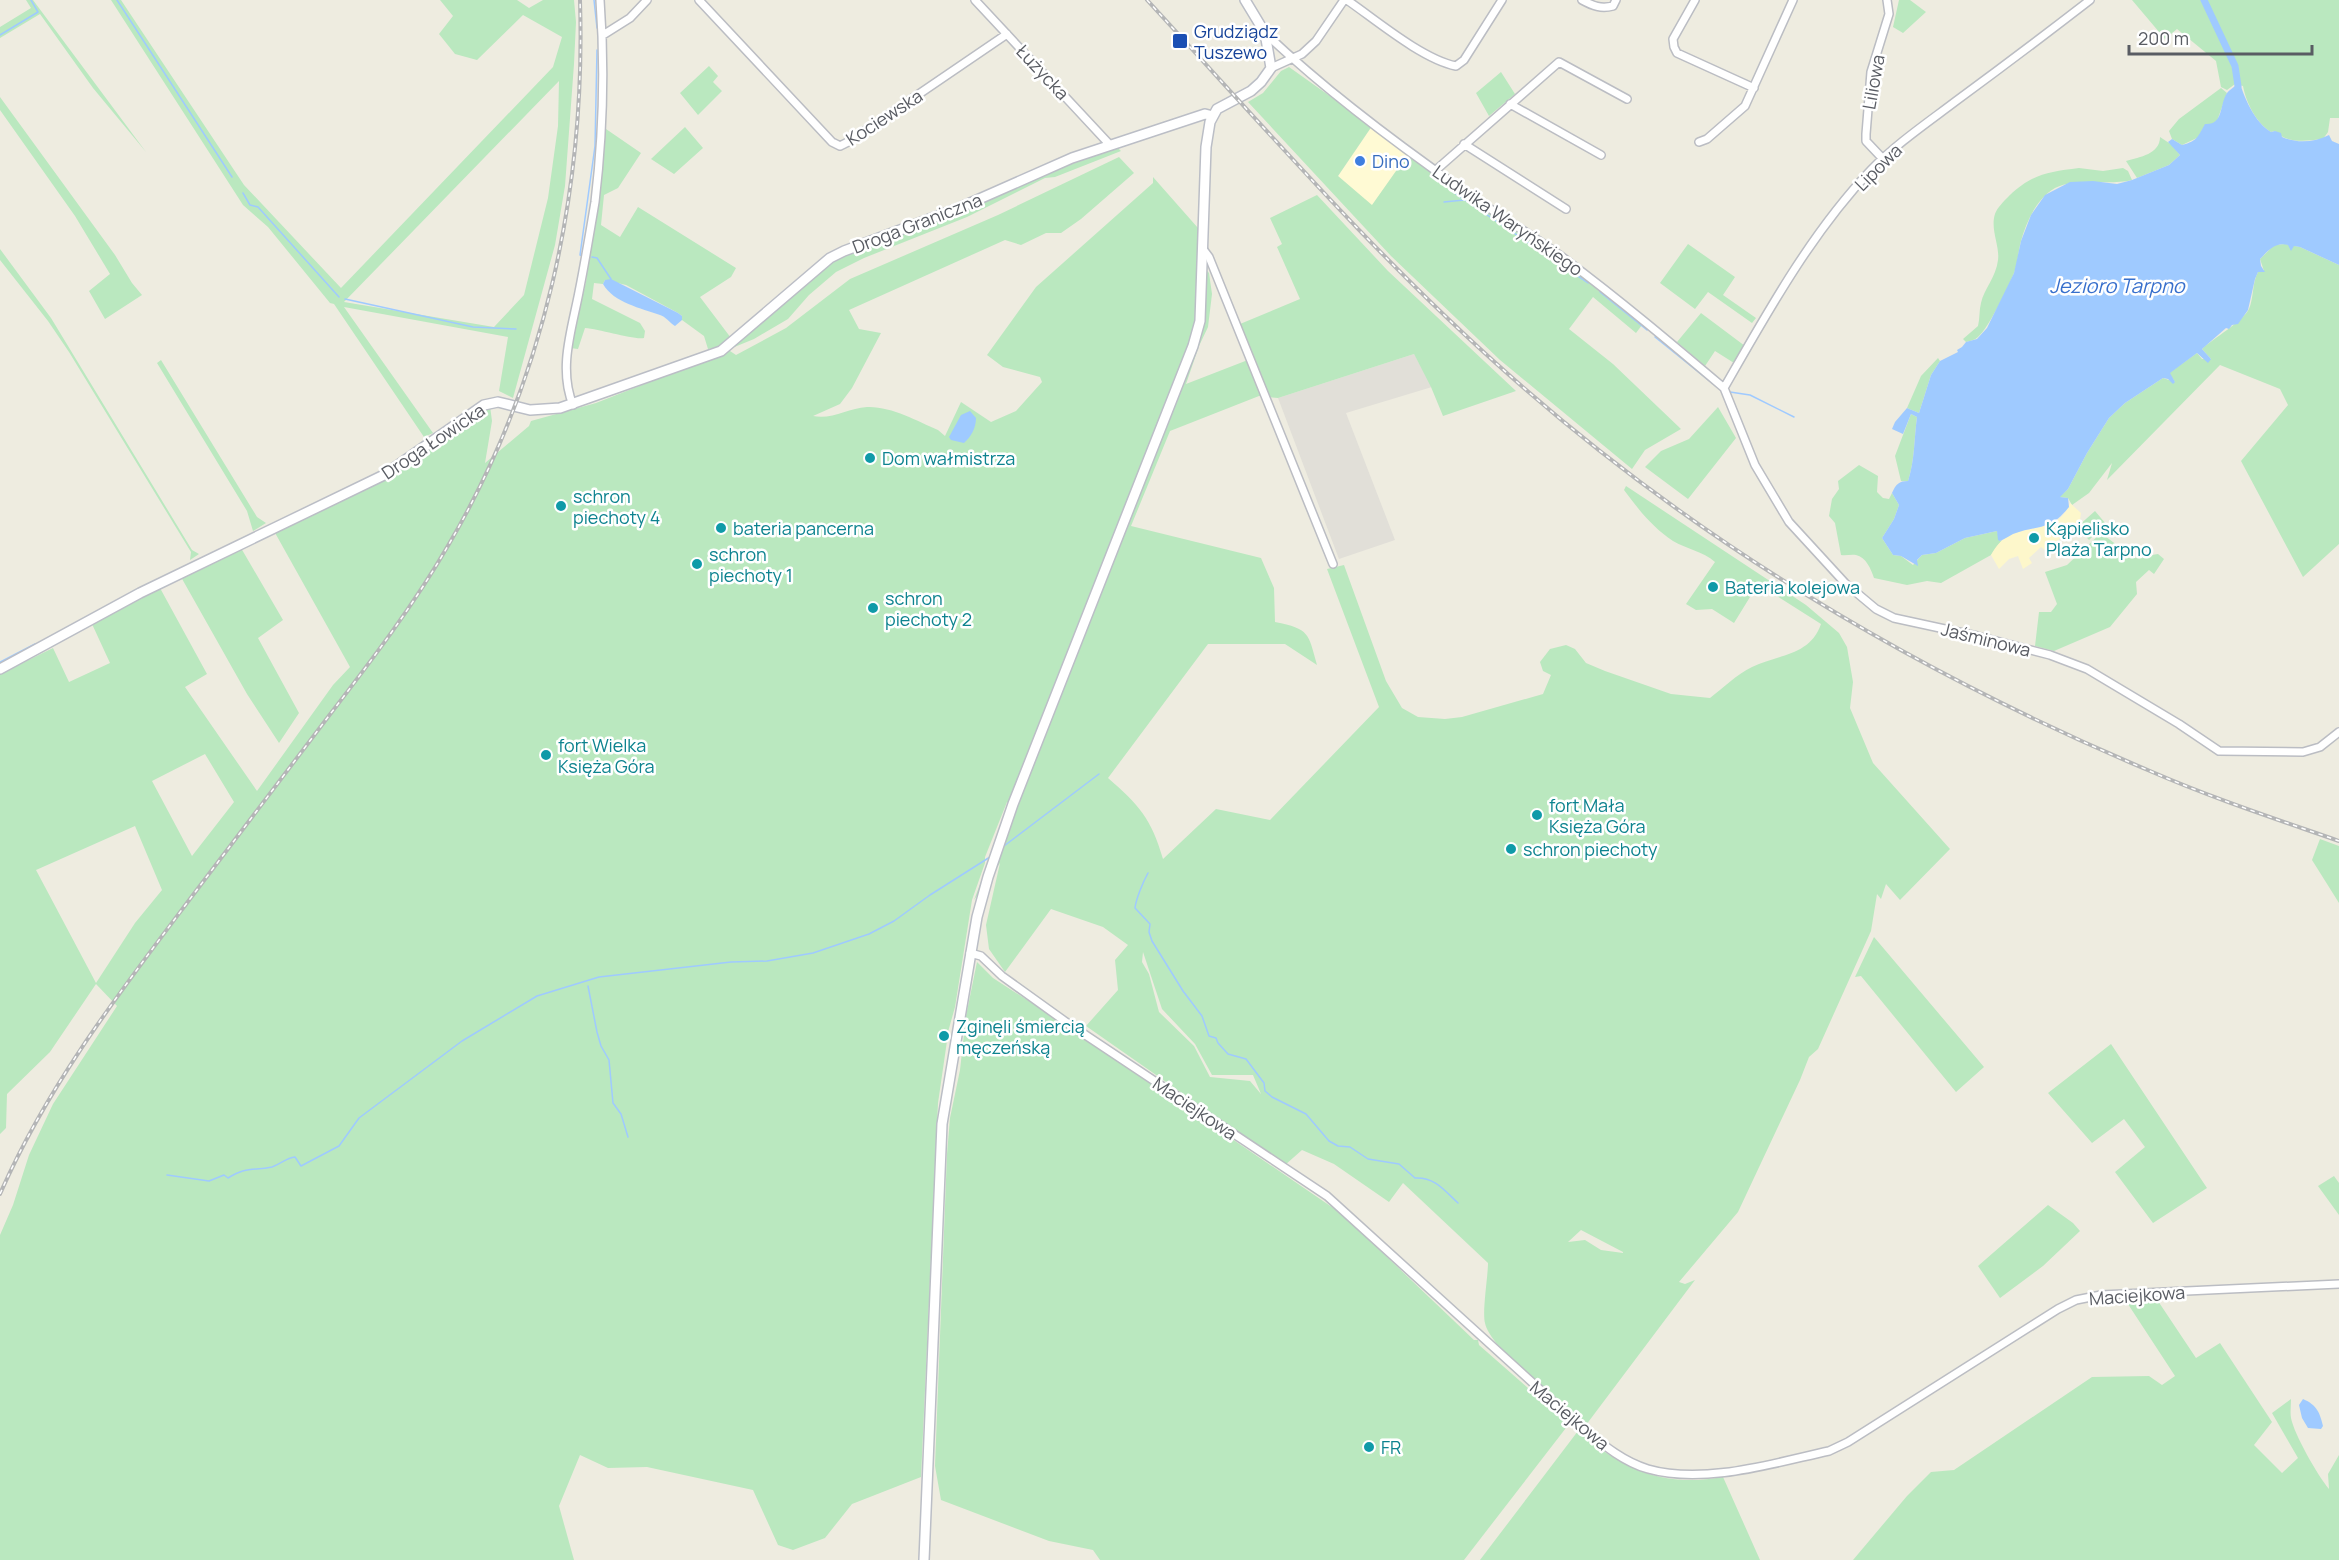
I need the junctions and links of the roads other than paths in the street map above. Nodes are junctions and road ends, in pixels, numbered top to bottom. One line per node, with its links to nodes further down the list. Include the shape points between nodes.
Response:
1 (600, 0): 16 (street)
2 (647, 0): 16 (street, via 630,18)
3 (699, 0): 15 (street, Kociewska, via 840,146)
4 (975, 0): 15 (street, Łużycka)
5 (1245, 0): 14 (street, Ludwika Waryńskiego)
6 (1345, 0): 7 (street, via 1423,52 1456,66 1464,60); 17 (street, Droga Graniczna, via 1316,41)
7 (1502, 0)
8 (1582, 0): 9 (street, via 1605,8 1613,6)
9 (1616, 0)
10 (1695, 0): 19 (street, via 1673,39 1677,53)
11 (1793, 0): 19 (street)
12 (1887, 0): 27 (street, Liliowa, via 1889,14 1871,72 1866,134 1866,141)
13 (2090, 0): 27 (street, Lipowa)
14 (1265, 33): 17 (street, Ludwika Waryńskiego); 18 (street)
15 (1007, 34): 25 (street, Łużycka)
16 (603, 35): 32 (street, via 594,201 567,354)
17 (1293, 60): 18 (street, Droga Graniczna); 28 (street, Ludwika Waryńskiego)
18 (1271, 68): 22 (street, Droga Graniczna, via 1251,91 1221,106)
19 (1754, 88): 23 (street, via 1745,106)
20 (1627, 99): 21 (street, via 1559,62)
21 (1510, 104): 24 (street); 26 (street)
22 (1213, 116): 25 (street, Droga Graniczna, via 1205,114); 30 (street, via 1206,147)
23 (1700, 142)
24 (1464, 144): 28 (street); 29 (street)
25 (1110, 145): 32 (street, Droga Graniczna, via 844,251 830,258 721,351)
26 (1601, 155)
27 (1883, 159): 31 (street, Lipowa, via 1832,218 1764,318)
28 (1436, 170): 31 (street, Ludwika Waryńskiego, via 1564,258)
29 (1566, 209)
30 (1203, 249): 33 (street, via 1214,267); 36 (street, via 1200,321 1193,346 1013,804 984,891)
31 (1724, 388): 35 (street, Jaśminowa, via 1755,465 1789,522 1845,583 1876,609 1894,618 1992,639 2087,669 2219,751 2303,752 2320,747)
32 (573, 405): 34 (street, Droga Łowicka, via 548,411 498,402 484,405 384,475 141,593)
33 (1333, 564)
34 (0, 669)
35 (2339, 732)
36 (970, 953): 37 (street, Maciejkowa, via 981,957 1066,1022 1327,1196 1579,1425 1607,1448 1647,1468 1704,1474 1829,1451 2076,1300 2101,1295); 38 (street, via 942,1124)
37 (2339, 1284)
38 (924, 1560)

